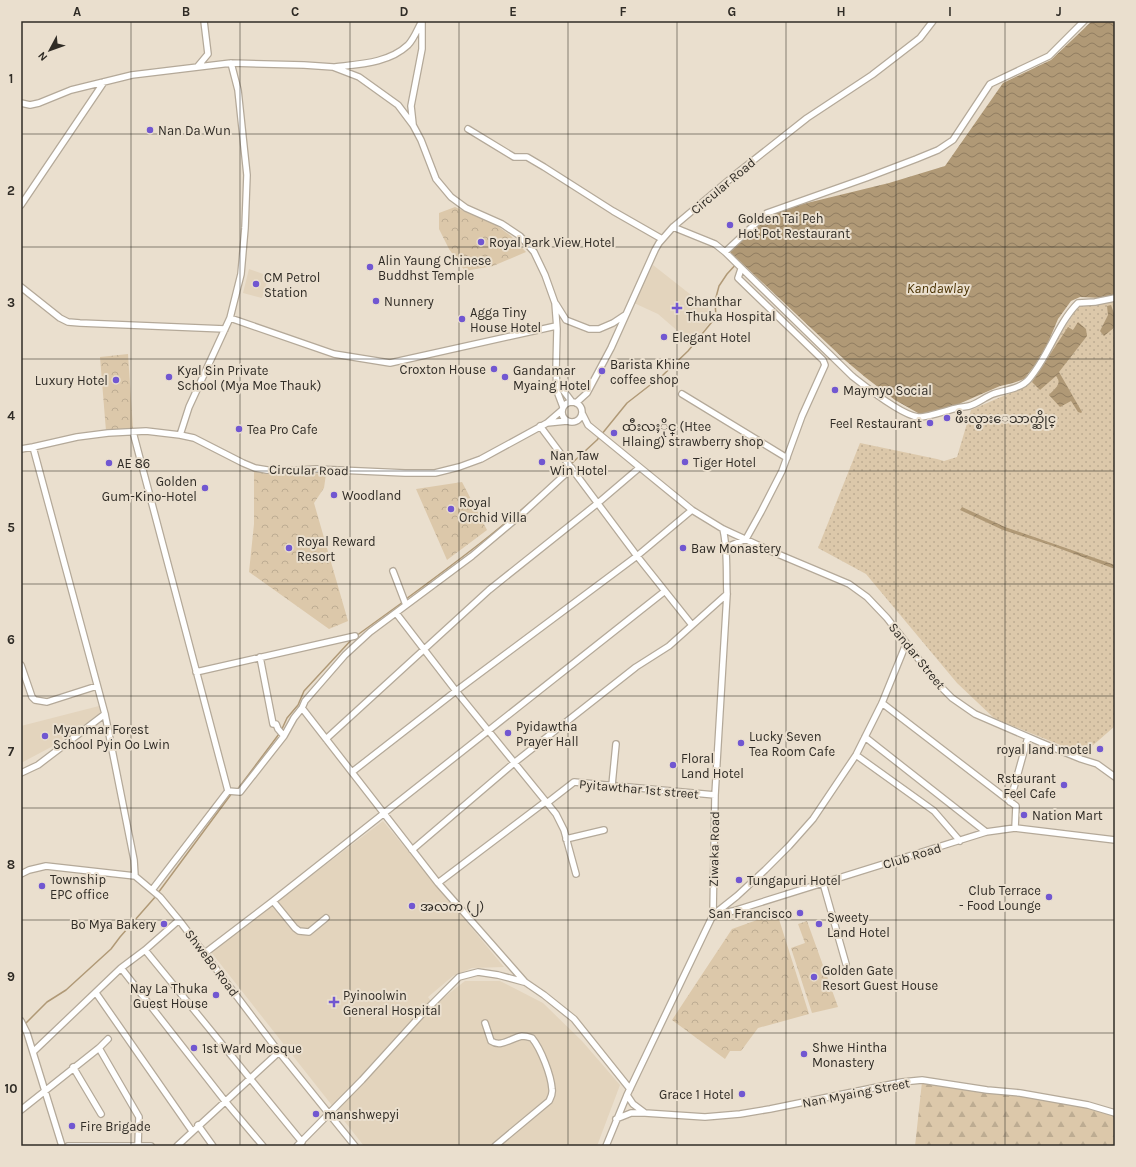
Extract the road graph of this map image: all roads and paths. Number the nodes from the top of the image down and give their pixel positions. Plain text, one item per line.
1 (204, 21) edge
2 (422, 21) edge
3 (933, 21) edge
4 (1084, 21) edge
5 (231, 63) junction
6 (198, 66) junction
7 (333, 67) junction
8 (104, 82) junction
9 (21, 102) edge
10 (413, 125) junction
11 (468, 129) dead end
12 (21, 205) edge
13 (673, 227) junction
14 (662, 239) junction
15 (725, 252) junction
16 (741, 269) junction
17 (21, 286) edge
18 (1115, 298) edge
19 (555, 303) junction
20 (625, 314) junction
21 (230, 318) junction
22 (556, 326) junction
23 (225, 329) junction
24 (557, 382) junction
25 (587, 393) junction
26 (682, 394) dead end
27 (574, 402) junction
28 (562, 408) junction
29 (582, 412) junction
30 (567, 421) junction
31 (575, 421) junction
32 (547, 423) junction
33 (588, 425) junction
34 (540, 426) junction
35 (133, 432) junction
36 (180, 435) junction
37 (33, 447) junction
38 (21, 449) edge
39 (787, 458) junction
40 (571, 468) junction
41 (639, 468) junction
42 (598, 503) junction
43 (692, 510) junction
44 (723, 529) junction
45 (746, 539) junction
46 (727, 547) junction
47 (637, 556) junction
48 (393, 571) dead end
49 (665, 591) junction
50 (727, 594) junction
51 (406, 605) junction
52 (396, 613) junction
53 (692, 625) junction
54 (355, 636) dead end
55 (906, 644) junction
56 (424, 650) junction
57 (260, 657) junction
58 (21, 665) edge
59 (196, 672) junction
60 (97, 686) junction
61 (456, 691) junction
62 (882, 703) junction
63 (302, 708) junction
64 (105, 714) junction
65 (488, 731) junction
66 (284, 735) junction
67 (865, 737) junction
68 (1028, 737) junction
69 (326, 740) junction
70 (616, 744) dead end
71 (856, 755) junction
72 (514, 764) junction
73 (352, 772) junction
74 (21, 773) edge
75 (1115, 777) edge
76 (612, 785) junction
77 (232, 791) junction
78 (715, 795) junction
79 (546, 802) junction
80 (1010, 802) junction
81 (383, 813) junction
82 (1015, 828) junction
83 (604, 830) dead end
84 (986, 832) junction
85 (566, 839) junction
86 (1115, 840) edge
87 (960, 841) junction
88 (412, 850) junction
89 (21, 874) edge
90 (576, 874) dead end
91 (135, 876) junction
92 (438, 883) junction
93 (823, 883) junction
94 (156, 893) junction
95 (273, 901) junction
96 (712, 915) junction
97 (326, 918) dead end
98 (179, 920) junction
99 (145, 950) junction
100 (205, 953) junction
101 (846, 964) dead end
102 (121, 968) junction
103 (524, 982) junction
104 (96, 993) junction
105 (21, 1022) edge
106 (485, 1023) dead end
107 (108, 1039) dead end
108 (99, 1048) junction
109 (33, 1052) junction
110 (279, 1052) junction
111 (73, 1067) junction
112 (249, 1078) junction
113 (630, 1089) junction
114 (45, 1091) junction
115 (627, 1095) junction
116 (225, 1101) junction
117 (21, 1110) edge
118 (645, 1112) junction
119 (101, 1114) dead end
120 (328, 1114) junction
121 (1115, 1114) edge
122 (616, 1119) junction
123 (198, 1125) junction
124 (192, 1131) junction
125 (300, 1144) edge
126 (138, 1145) edge
127 (62, 1146) edge
128 (68, 1146) edge
129 (151, 1146) edge
130 (177, 1146) edge
131 (214, 1146) edge
132 (263, 1146) edge
133 (355, 1146) edge
134 (495, 1146) edge
135 (606, 1146) edge

1 - 6 street
2 - 7 street
2 - 10 street
3 - 13 street, Circular Road
4 - 15 street
5 - 6 street
5 - 7 street
5 - 21 street
6 - 8 street
7 - 10 street
8 - 9 street
8 - 12 street
10 - 19 street
11 - 14 street
13 - 14 street, Circular Road
13 - 15 street
14 - 20 street, Circular Road
15 - 16 street
16 - 18 street
16 - 39 street
17 - 23 street
19 - 20 street
19 - 22 street
20 - 25 street, Circular Road
21 - 22 street
21 - 23 street
22 - 24 street
23 - 36 street
24 - 27 street
24 - 28 street
25 - 27 street, Circular Road
25 - 29 street
26 - 39 street
27 - 28 street
27 - 29 street
28 - 30 street
28 - 32 street
29 - 31 street
29 - 33 street
30 - 31 street
30 - 32 street
31 - 33 street
32 - 34 street, Circular Road
33 - 41 street, Sandar Street
34 - 36 street, Circular Road
34 - 40 street
35 - 36 street, Circular Road
35 - 37 street, Circular Road
35 - 59 street
37 - 38 street, Circular Road
37 - 60 street
39 - 45 street
40 - 42 street
40 - 51 street
41 - 42 street
41 - 43 street, Sandar Street
42 - 47 street
42 - 56 street
43 - 44 street, Sandar Street
43 - 47 street
44 - 45 street, Sandar Street
44 - 46 street, Ziwaka Road
45 - 46 street
45 - 55 street, Sandar Street
46 - 50 street, Ziwaka Road
47 - 49 street
47 - 61 street
48 - 51 street
49 - 53 street
49 - 65 street
50 - 53 street
50 - 78 street, Ziwaka Road
51 - 52 street
52 - 56 street
52 - 63 street
53 - 72 street
54 - 57 street
55 - 62 street
55 - 68 street, Sandar Street
56 - 61 street
56 - 69 street
57 - 59 street
57 - 66 street
58 - 60 street
59 - 77 street
60 - 64 street
61 - 65 street
61 - 73 street
62 - 67 street
62 - 80 street
63 - 66 street
63 - 69 street
64 - 74 street
64 - 91 street
65 - 72 street
65 - 81 street
66 - 77 street
67 - 71 street
67 - 84 street
68 - 75 street, Sandar Street
68 - 80 street
69 - 73 street
70 - 76 street
71 - 87 street
71 - 96 street
72 - 79 street
72 - 88 street
73 - 81 street
76 - 78 street, Pyitawthar 1st street
76 - 79 street, Pyitawthar 1st street
77 - 94 street
78 - 96 street, Ziwaka Road
79 - 85 street
79 - 92 street, Pyitawthar 1st street
80 - 82 street
81 - 88 street
81 - 95 street
82 - 84 street, Club Road
82 - 86 street, Club Road
83 - 85 street
84 - 87 street, Club Road
85 - 90 street
87 - 93 street, Club Road
88 - 92 street
89 - 91 street
91 - 94 street, ShweBo Road
92 - 103 street
93 - 96 street, Club Road
93 - 101 street
94 - 98 street, ShweBo Road
95 - 97 street
95 - 100 street
96 - 113 street, Ziwaka Road
98 - 99 street
98 - 100 street, ShweBo Road
99 - 102 street
99 - 112 street
100 - 110 street, ShweBo Road
102 - 104 street
102 - 116 street
103 - 113 street
103 - 120 street
104 - 109 street
104 - 124 street
105 - 109 street
106 - 134 street
107 - 108 street
108 - 111 street
108 - 126 street
109 - 114 street
110 - 112 street
110 - 120 street, ShweBo Road
111 - 114 street
111 - 119 street
112 - 116 street
112 - 125 street
113 - 115 street, Ziwaka Road
114 - 117 street
114 - 127 street
115 - 118 street
115 - 122 street, Ziwaka Road
116 - 123 street
116 - 132 street
118 - 121 street, Nan Myaing Street
118 - 122 street, Nan Myaing Street
120 - 125 street
120 - 133 street, ShweBo Road
122 - 135 street, Ziwaka Road
123 - 124 street
123 - 131 street
124 - 130 street
126 - 128 street
126 - 129 street

